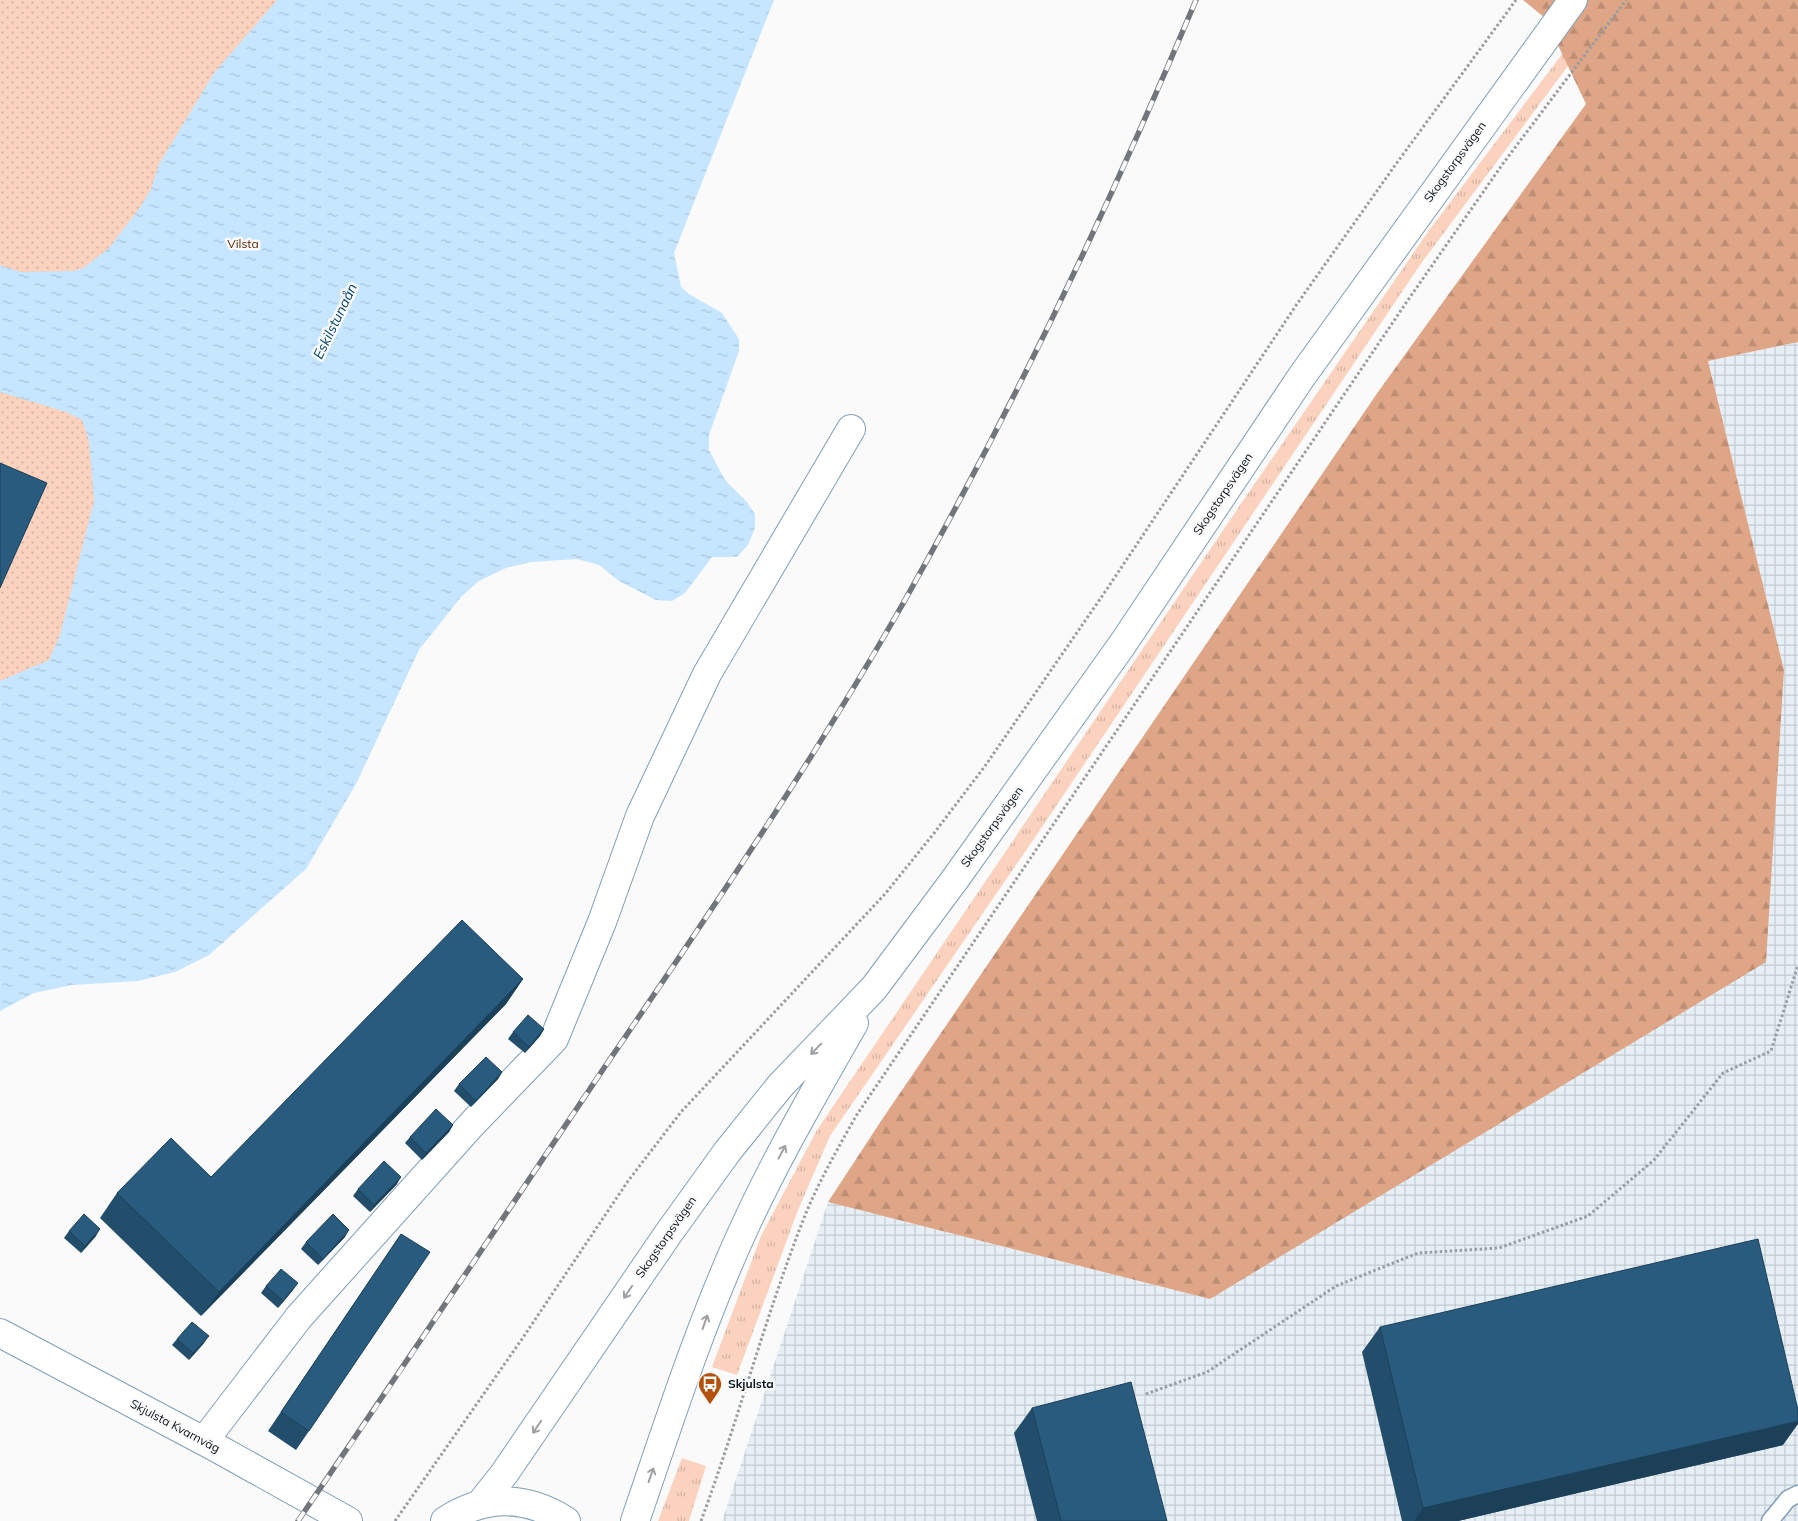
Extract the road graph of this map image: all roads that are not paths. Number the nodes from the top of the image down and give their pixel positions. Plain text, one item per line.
1 (1572, 0) edge
2 (850, 429) dead end
3 (874, 988) junction
4 (0, 1333) edge
5 (204, 1441) junction
6 (1798, 1494) edge
7 (481, 1503) junction
8 (348, 1521) edge
9 (445, 1521) edge
10 (566, 1521) edge
11 (635, 1521) edge
12 (1770, 1521) edge

1 - 3 main road, Skogstorpsvägen
2 - 5 main road
3 -> 7 main road, Skogstorpsvägen
11 -> 3 main road, Skogstorpsvägen
4 - 5 main road, Skjulsta Kvarnväg
5 - 8 main road, Skjulsta Kvarnväg
6 - 12 lane
7 - 9 main road
7 - 10 main road

